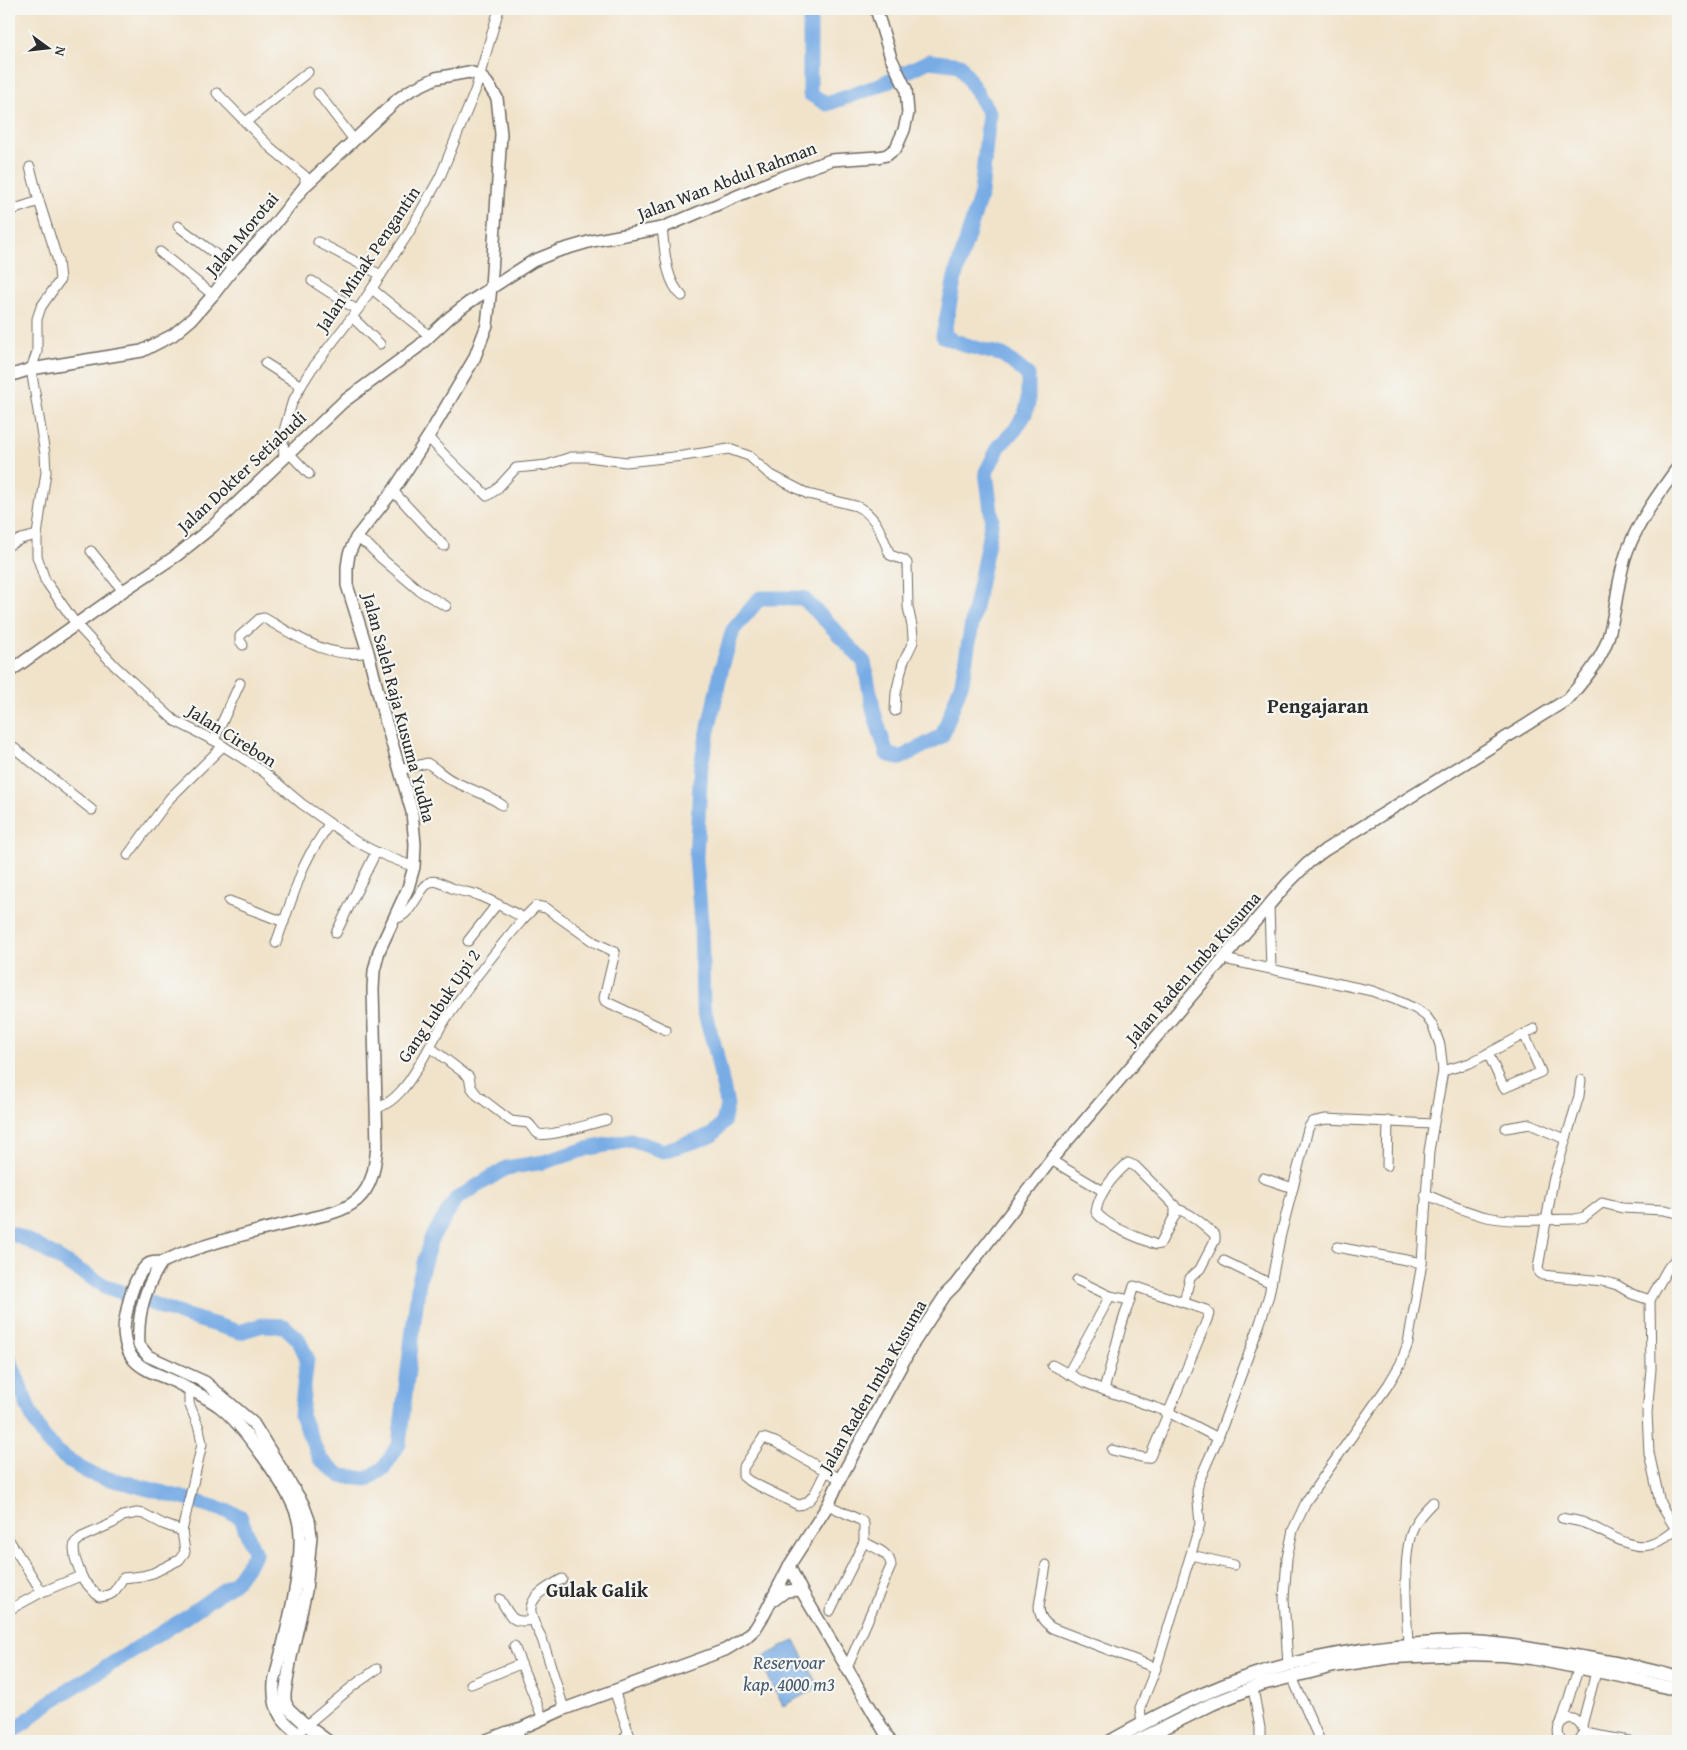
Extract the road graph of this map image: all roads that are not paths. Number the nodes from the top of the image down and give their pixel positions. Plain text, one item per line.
1 (499, 9) edge
2 (876, 9) edge
3 (308, 72) dead end
4 (479, 75) junction
5 (217, 93) dead end
6 (318, 93) dead end
7 (246, 122) junction
8 (354, 140) junction
9 (30, 167) dead end
10 (305, 186) junction
11 (39, 201) junction
12 (9, 212) edge
13 (178, 226) dead end
14 (662, 228) junction
15 (318, 242) dead end
16 (160, 252) dead end
17 (234, 268) junction
18 (381, 274) junction
19 (312, 281) dead end
20 (492, 287) junction
21 (372, 288) junction
22 (214, 295) junction
23 (682, 296) dead end
24 (355, 313) junction
25 (425, 332) dead end
26 (380, 344) dead end
27 (265, 363) dead end
28 (31, 369) junction
29 (9, 376) edge
30 (301, 386) junction
31 (428, 438) junction
32 (286, 455) junction
33 (1678, 467) edge
34 (309, 474) dead end
35 (393, 491) junction
36 (37, 535) junction
37 (356, 538) junction
38 (9, 545) edge
39 (444, 546) dead end
40 (91, 551) dead end
41 (123, 591) junction
42 (446, 606) dead end
43 (76, 624) junction
44 (243, 645) dead end
45 (368, 652) junction
46 (9, 672) edge
47 (240, 683) dead end
48 (895, 711) dead end
49 (214, 740) junction
50 (9, 744) edge
51 (223, 746) junction
52 (400, 770) junction
53 (502, 805) dead end
54 (92, 810) dead end
55 (329, 824) junction
56 (376, 852) junction
57 (128, 855) dead end
58 (414, 867) junction
59 (229, 901) dead end
60 (497, 904) junction
61 (1269, 906) junction
62 (524, 918) junction
63 (392, 920) junction
64 (284, 922) junction
65 (336, 933) dead end
66 (468, 941) dead end
67 (276, 943) dead end
68 (1224, 960) junction
69 (1271, 969) junction
70 (1534, 1029) dead end
71 (666, 1030) dead end
72 (1524, 1034) junction
73 (430, 1047) junction
74 (1488, 1053) junction
75 (1443, 1071) junction
76 (1582, 1080) dead end
77 (377, 1108) junction
78 (606, 1120) dead end
79 (1388, 1121) junction
80 (1433, 1124) junction
81 (1506, 1128) dead end
82 (1565, 1139) junction
83 (1051, 1160) junction
84 (1387, 1166) dead end
85 (1262, 1178) dead end
86 (1293, 1188) junction
87 (1103, 1191) junction
88 (1425, 1194) junction
89 (1176, 1209) junction
90 (1678, 1213) edge
91 (1546, 1220) junction
92 (1337, 1247) dead end
93 (1678, 1256) edge
94 (1224, 1261) dead end
95 (162, 1262) junction
96 (1422, 1263) junction
97 (1077, 1280) dead end
98 (1271, 1284) junction
99 (1110, 1296) junction
100 (1130, 1300) junction
101 (1650, 1300) junction
102 (1184, 1302) junction
103 (1052, 1365) dead end
104 (1068, 1374) junction
105 (189, 1389) junction
106 (1104, 1390) junction
107 (1168, 1412) junction
108 (1218, 1438) junction
109 (1112, 1450) dead end
110 (826, 1471) junction
111 (840, 1479) junction
112 (1432, 1502) dead end
113 (828, 1505) junction
114 (1562, 1518) dead end
115 (182, 1530) junction
116 (1677, 1531) edge
117 (9, 1540) edge
118 (864, 1542) junction
119 (1191, 1555) junction
120 (1046, 1565) dead end
121 (1234, 1565) dead end
122 (789, 1566) junction
123 (80, 1572) junction
124 (562, 1579) dead end
125 (801, 1590) junction
126 (42, 1592) junction
127 (500, 1599) dead end
128 (772, 1601) junction
129 (9, 1610) edge
130 (830, 1611) dead end
131 (533, 1620) junction
132 (1408, 1645) junction
133 (514, 1646) dead end
134 (1466, 1648) junction
135 (1362, 1656) junction
136 (1581, 1663) junction
137 (520, 1664) junction
138 (847, 1668) junction
139 (1156, 1668) junction
140 (377, 1669) dead end
141 (1290, 1671) junction
142 (1596, 1672) junction
143 (1258, 1682) junction
144 (1676, 1683) edge
145 (471, 1684) dead end
146 (614, 1690) junction
147 (564, 1709) junction
148 (543, 1719) junction
149 (1165, 1720) junction
150 (1562, 1721) junction
151 (306, 1724) junction
152 (1142, 1724) junction
153 (1583, 1729) junction
154 (302, 1738) edge
155 (510, 1738) edge
156 (627, 1738) edge
157 (328, 1741) edge
158 (484, 1741) edge
159 (890, 1741) edge
160 (1111, 1741) edge
161 (1137, 1741) edge
162 (1260, 1741) edge
163 (1320, 1741) edge
164 (1561, 1741) edge
165 (1579, 1741) edge
166 (1629, 1741) edge

1 - 4 street, Jalan Minak Pengantin
2 - 14 street, Jalan Wan Abdul Rahman
3 - 7 street
4 - 8 street, Jalan Morotai
4 - 18 street, Jalan Minak Pengantin
4 - 20 street, Jalan Saleh Raja Kusuma Yudha
5 - 7 street
6 - 8 street
7 - 10 street
8 - 10 street, Jalan Morotai
9 - 11 street
10 - 17 street, Jalan Morotai
11 - 12 street
11 - 28 street
13 - 17 street
14 - 20 street, Jalan Wan Abdul Rahman
14 - 23 street
15 - 18 street
16 - 22 street
17 - 22 street, Jalan Morotai
18 - 21 street, Jalan Minak Pengantin
19 - 24 street
20 - 31 street, Jalan Saleh Raja Kusuma Yudha
20 - 32 street, Jalan Dokter Setiabudi
21 - 24 street, Jalan Minak Pengantin
21 - 25 street
22 - 28 street, Jalan Morotai
24 - 26 street
24 - 30 street, Jalan Minak Pengantin
27 - 30 street
28 - 29 street, Jalan Morotai
28 - 36 street, Jalan Cirebon
30 - 32 street, Jalan Minak Pengantin
31 - 35 street, Jalan Saleh Raja Kusuma Yudha
31 - 48 street
32 - 34 street
32 - 41 street, Jalan Dokter Setiabudi
33 - 61 street, Jalan Raden Imba Kusuma
35 - 37 street, Jalan Saleh Raja Kusuma Yudha
35 - 39 street
36 - 38 street
36 - 43 street, Jalan Cirebon
37 - 42 street
37 - 45 street, Jalan Saleh Raja Kusuma Yudha
40 - 41 street
41 - 43 street, Jalan Dokter Setiabudi
43 - 46 street, Jalan Dokter Setiabudi
43 - 49 street, Jalan Cirebon
44 - 45 street
45 - 52 street, Jalan Saleh Raja Kusuma Yudha
47 - 49 street
49 - 51 street, Jalan Cirebon
50 - 54 street
51 - 55 street, Jalan Cirebon
51 - 57 street
52 - 53 street
52 - 58 street, Jalan Saleh Raja Kusuma Yudha
55 - 56 street, Jalan Cirebon
55 - 64 street
56 - 58 street, Jalan Cirebon
56 - 65 street
58 - 63 street, Jalan Saleh Raja Kusuma Yudha
59 - 64 street
60 - 62 street
60 - 63 street
60 - 66 street
61 - 68 street, Jalan Raden Imba Kusuma
61 - 69 street
62 - 71 street
62 - 73 street, Gang Lubuk Upi 2
63 - 77 street, Jalan Saleh Raja Kusuma Yudha
64 - 67 street
68 - 69 street
68 - 83 street, Jalan Raden Imba Kusuma
69 - 75 street
70 - 72 street
72 - 74 street
72 - 74 street
73 - 77 street, Gang Lubuk Upi 2
73 - 78 street
74 - 75 street
75 - 80 street
76 - 82 street
77 - 95 street, Jalan Saleh Raja Kusuma Yudha
79 - 80 street
79 - 84 street
79 - 86 street
80 - 88 street
81 - 82 street
82 - 91 street
83 - 87 street
83 - 111 street, Jalan Raden Imba Kusuma
85 - 86 street
86 - 98 street
87 - 89 street
87 - 89 street
88 - 91 street
88 - 96 street
89 - 102 street
90 - 91 street
91 - 101 street
92 - 96 street
93 - 101 street
94 - 98 street
95 - 105 street, Jalan Saleh Raja Kusuma Yudha
95 - 151 street
96 - 141 street
97 - 99 street
98 - 108 street
99 - 100 street
99 - 104 street
100 - 102 street
100 - 106 street
101 - 116 street
102 - 107 street
103 - 104 street
104 - 106 street
105 - 115 street
105 - 154 street, Jalan Saleh Raja Kusuma Yudha
106 - 107 street
107 - 108 street
107 - 109 street
108 - 119 street
110 - 110 street
110 - 111 street
111 - 113 street, Jalan Raden Imba Kusuma
112 - 132 street
113 - 118 street
113 - 122 street, Jalan Raden Imba Kusuma
114 - 116 street
115 - 123 street
115 - 123 street
117 - 126 street
118 - 130 street
118 - 138 street
119 - 121 street
119 - 139 street
120 - 139 street
122 - 125 street
122 - 128 street
123 - 126 street
124 - 131 street
125 - 128 street
125 - 138 street
126 - 129 street
127 - 131 street
128 - 146 street
131 - 147 street
132 - 134 main road
132 - 135 main road
133 - 137 street
134 - 135 main road
134 - 136 main road
135 - 141 main road
136 - 142 main road
136 - 144 main road
136 - 150 street
137 - 145 street
137 - 148 street
138 - 159 street
139 - 152 street
140 - 151 street
141 - 143 main road
141 - 163 street
142 - 144 main road
142 - 153 street
143 - 149 main road
143 - 162 street
146 - 147 street
146 - 156 street
147 - 148 street
148 - 155 street
149 - 152 main road
149 - 161 main road
150 - 153 street
150 - 164 street
151 - 154 street
151 - 157 street
152 - 160 main road
153 - 165 street
153 - 166 street
155 - 158 street

